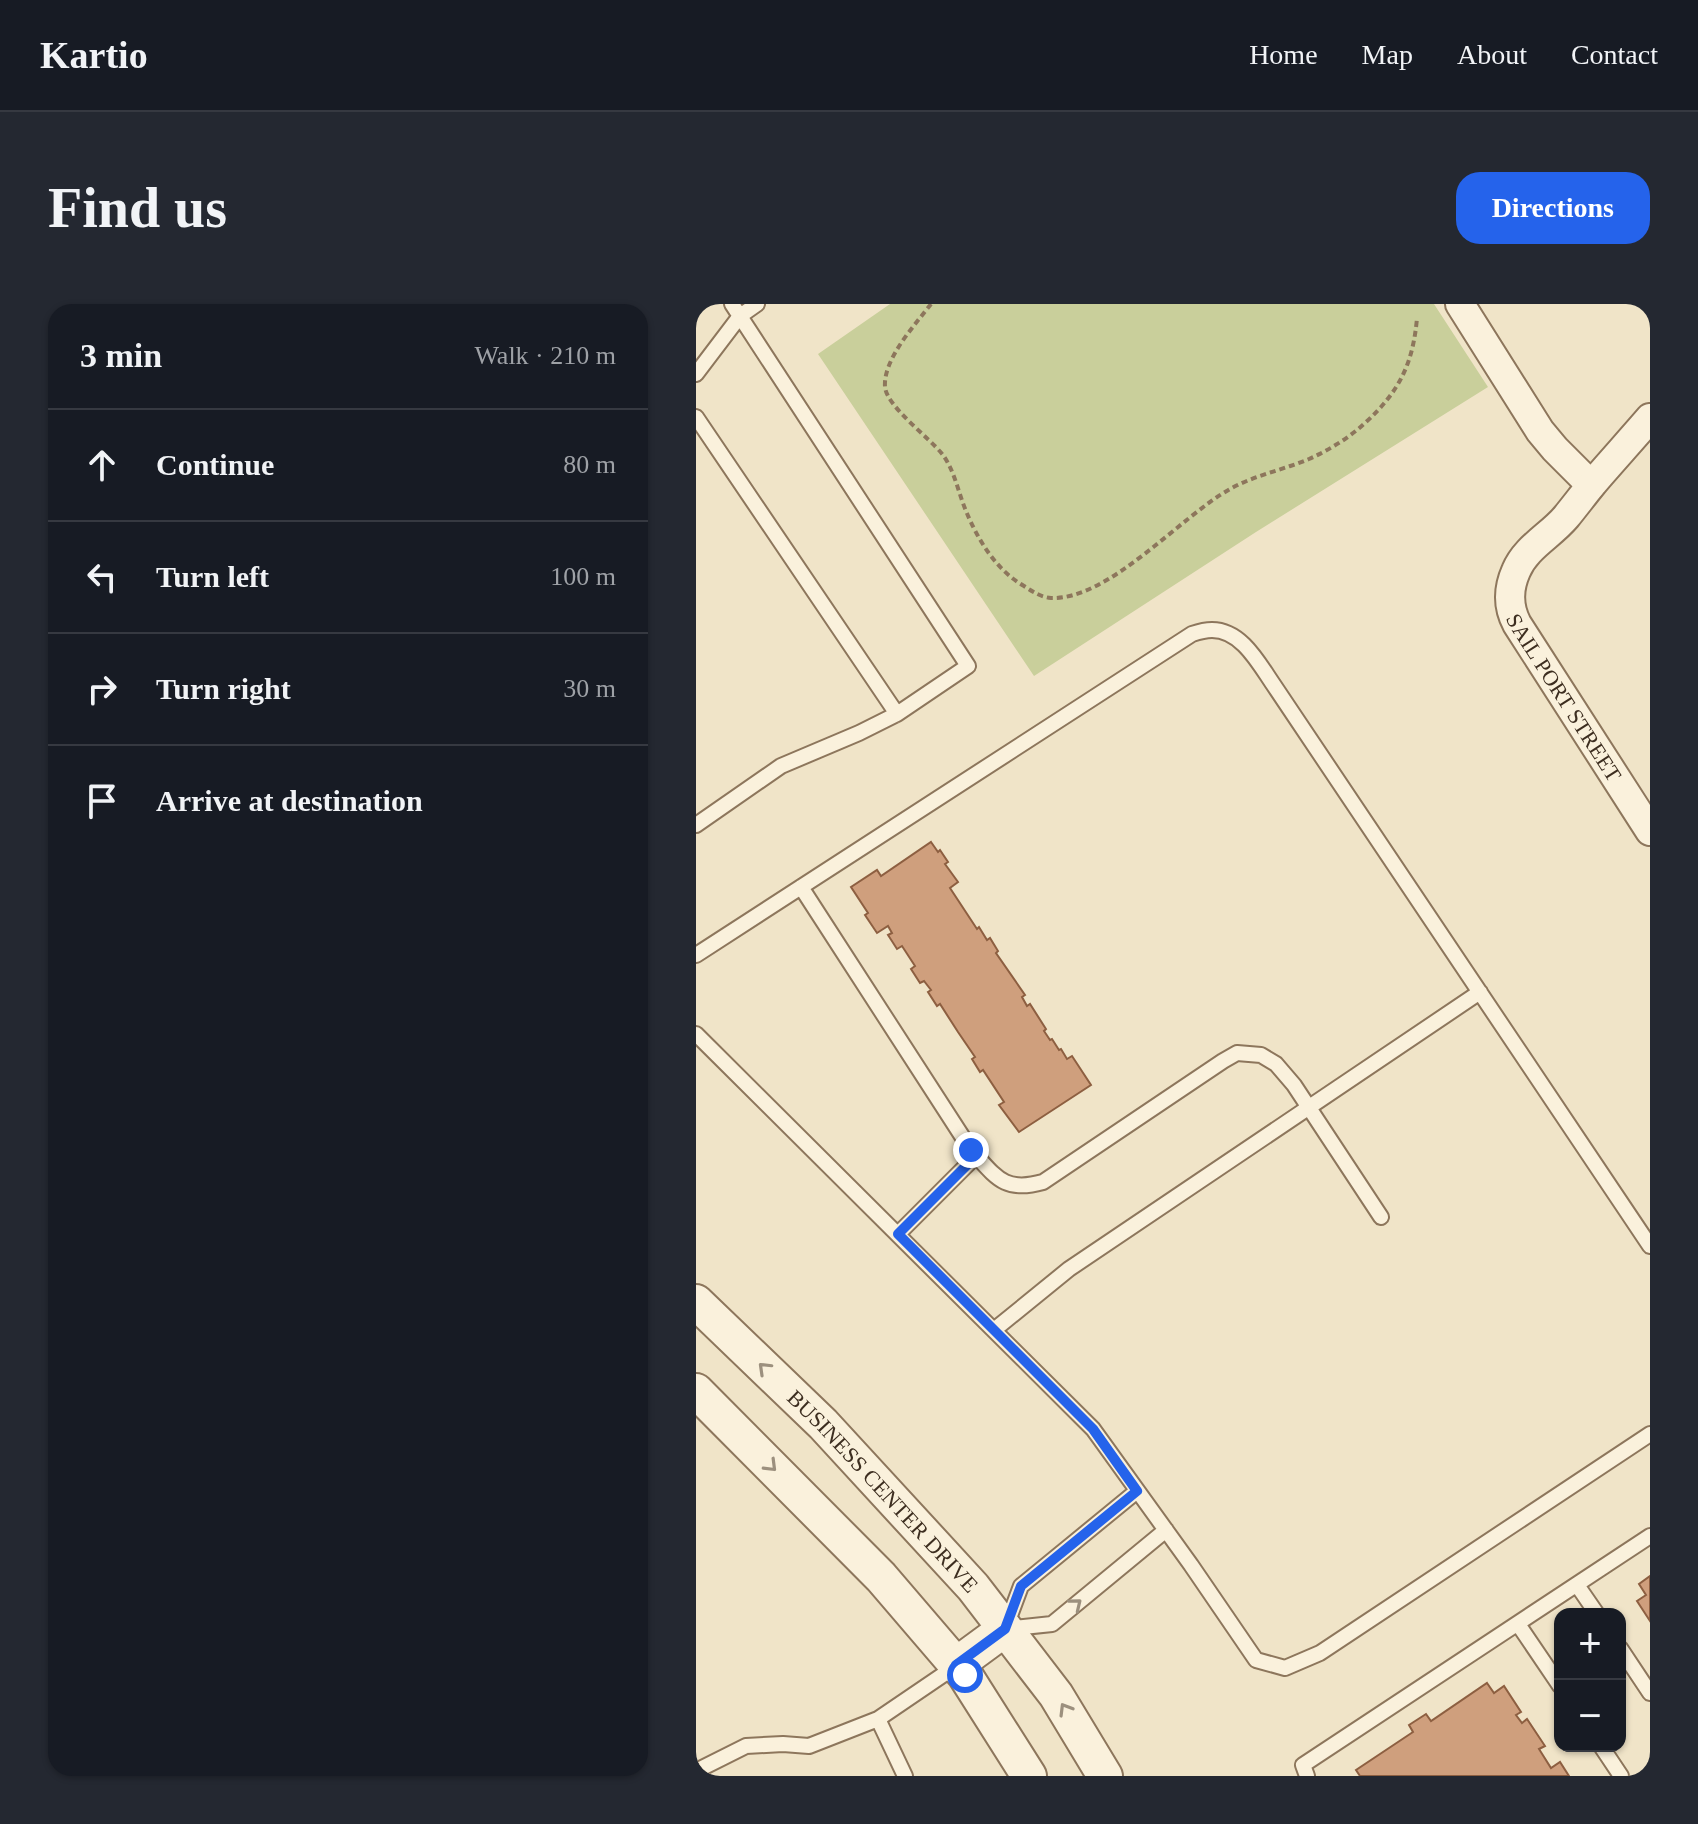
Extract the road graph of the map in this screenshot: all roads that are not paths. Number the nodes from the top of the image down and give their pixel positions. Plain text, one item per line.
1 (757, 304) edge
2 (1460, 304) edge
3 (736, 310) edge
4 (696, 374) edge
5 (696, 417) edge
6 (1650, 418) edge
7 (1591, 485) junction
8 (897, 714) junction
9 (696, 825) edge
10 (1650, 831) edge
11 (801, 887) junction
12 (696, 955) edge
13 (1480, 992) junction
14 (696, 1034) edge
15 (1309, 1107) junction
16 (976, 1156) junction
17 (1381, 1217) dead end
18 (898, 1234) junction
19 (1650, 1246) edge
20 (696, 1302) edge
21 (994, 1330) junction
22 (696, 1391) edge
23 (1650, 1434) edge
24 (1137, 1491) junction
25 (1166, 1530) junction
26 (1650, 1536) edge
27 (1577, 1585) junction
28 (1593, 1608) edge
29 (1518, 1624) junction
30 (1005, 1629) junction
31 (1626, 1657) edge
32 (956, 1665) junction
33 (1556, 1680) edge
34 (1650, 1693) edge
35 (878, 1719) junction
36 (1605, 1752) edge
37 (696, 1771) edge
38 (905, 1776) edge
39 (1029, 1776) edge
40 (1105, 1776) edge
41 (1307, 1776) edge
42 (1621, 1776) edge

1 - 3 lane
2 - 7 street
3 - 4 lane
3 - 8 lane
5 - 8 lane
6 - 7 street
7 - 10 street, SAIL PORT STREET
8 - 9 lane
11 - 12 lane
11 - 13 lane
11 - 16 lane
13 - 15 lane
13 - 19 lane
14 - 18 lane
15 - 16 lane
15 - 17 lane
15 - 21 lane
16 - 18 lane
18 - 21 lane
30 -> 20 street, BUSINESS CENTER DRIVE
21 - 24 lane
22 -> 32 street
23 - 25 lane
24 - 25 lane
24 - 30 lane
30 -> 25 lane
26 - 27 lane
27 - 28 lane
27 - 29 lane
29 - 33 lane
29 - 41 lane
30 - 32 street
40 -> 30 street, BUSINESS CENTER DRIVE
31 - 34 lane
32 - 35 lane
32 - 39 street
35 - 37 lane
35 - 38 lane
36 - 42 lane

